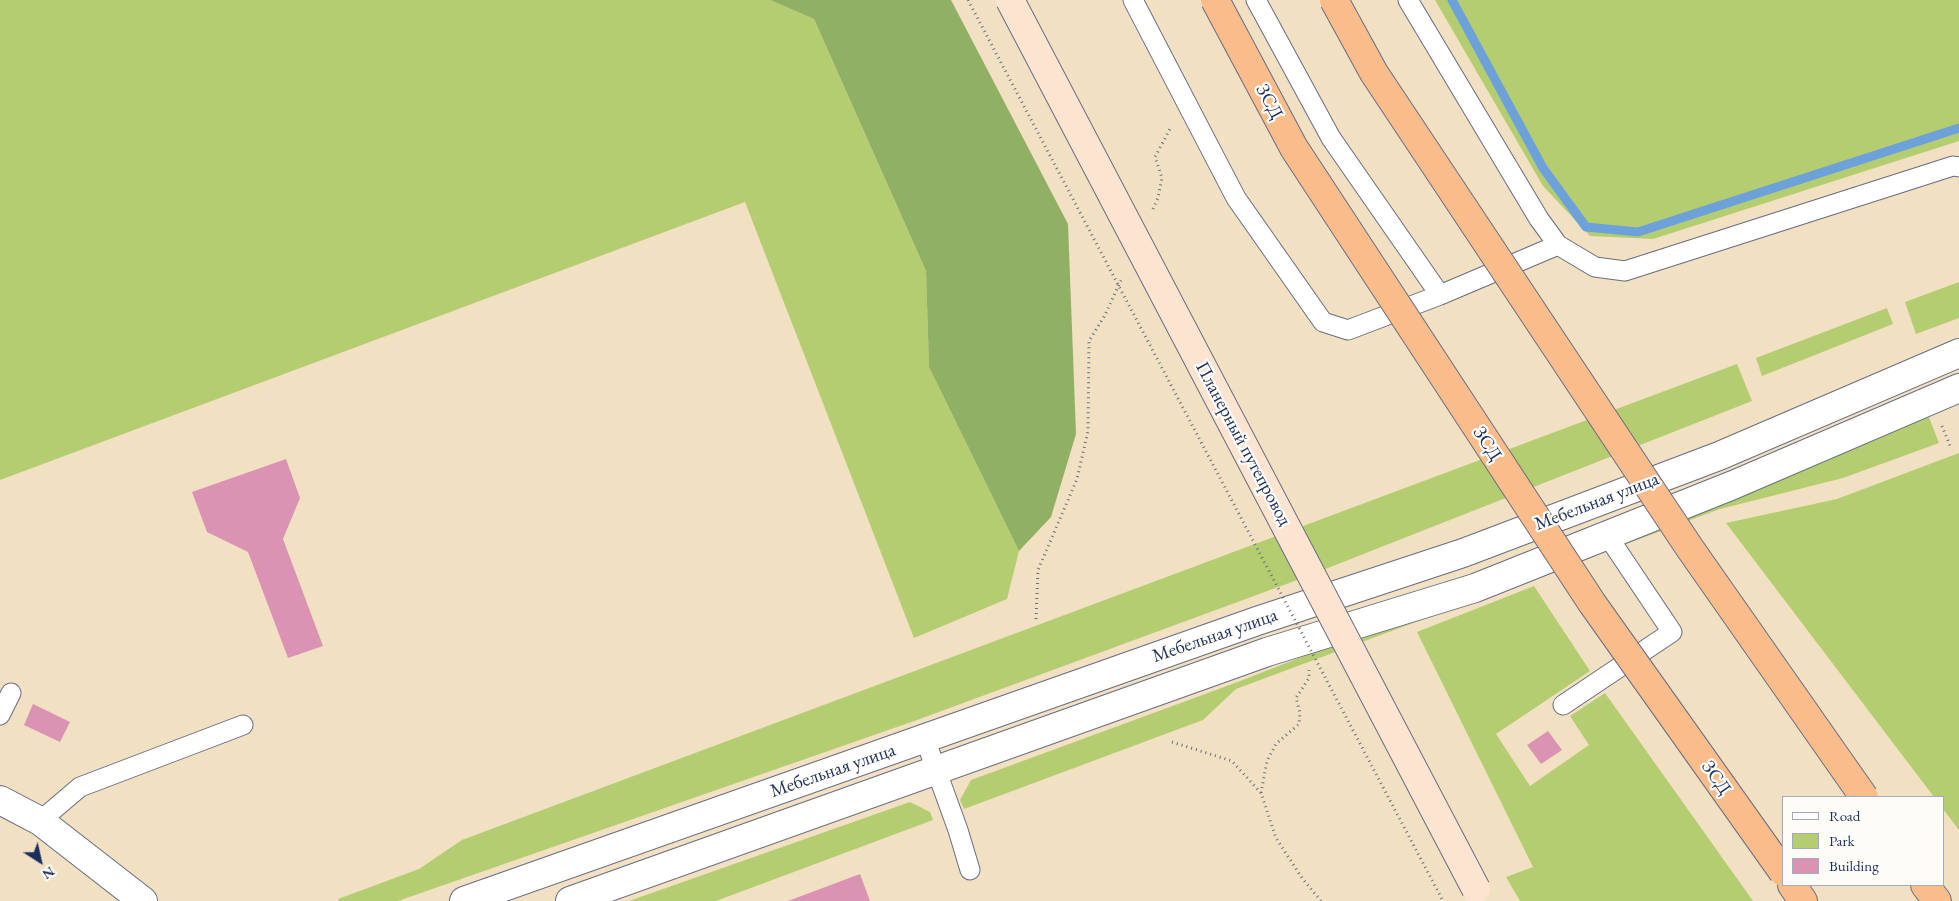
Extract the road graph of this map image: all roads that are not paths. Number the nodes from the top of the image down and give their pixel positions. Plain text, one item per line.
1 (1010, 0) edge
2 (1133, 0) edge
3 (1216, 0) edge
4 (1256, 0) edge
5 (1334, 0) edge
6 (1408, 0) edge
7 (1959, 167) edge
8 (1558, 245) junction
9 (1440, 296) junction
10 (1959, 353) edge
11 (1959, 388) edge
12 (1607, 535) junction
13 (11, 693) dead end
14 (1563, 705) dead end
15 (0, 715) edge
16 (243, 725) dead end
17 (925, 739) junction
18 (936, 770) junction
19 (1863, 796) edge
20 (0, 800) edge
21 (40, 821) junction
22 (970, 870) dead end
23 (1782, 871) edge
24 (1793, 886) edge
25 (1926, 886) edge
26 (1476, 889) dead end
27 (143, 901) edge
28 (464, 901) edge
29 (570, 901) edge
30 (1803, 901) edge
31 (1936, 901) edge

1 - 26 main road, Планерный путепровод, bridge
2 - 9 lane
3 - 23 highway, ЗСД, bridge
4 - 9 lane
5 - 19 highway, bridge
6 - 8 lane
7 - 8 lane
8 - 9 lane
10 - 17 street, Мебельная улица
11 - 12 street, Мебельная улица
12 - 14 lane
12 - 18 street, Мебельная улица
13 - 15 lane
16 - 21 lane
17 - 18 lane
17 - 28 street, Мебельная улица
18 - 22 lane
18 - 29 street, Мебельная улица
20 - 21 street
21 - 27 street
24 - 30 highway
25 - 31 highway

